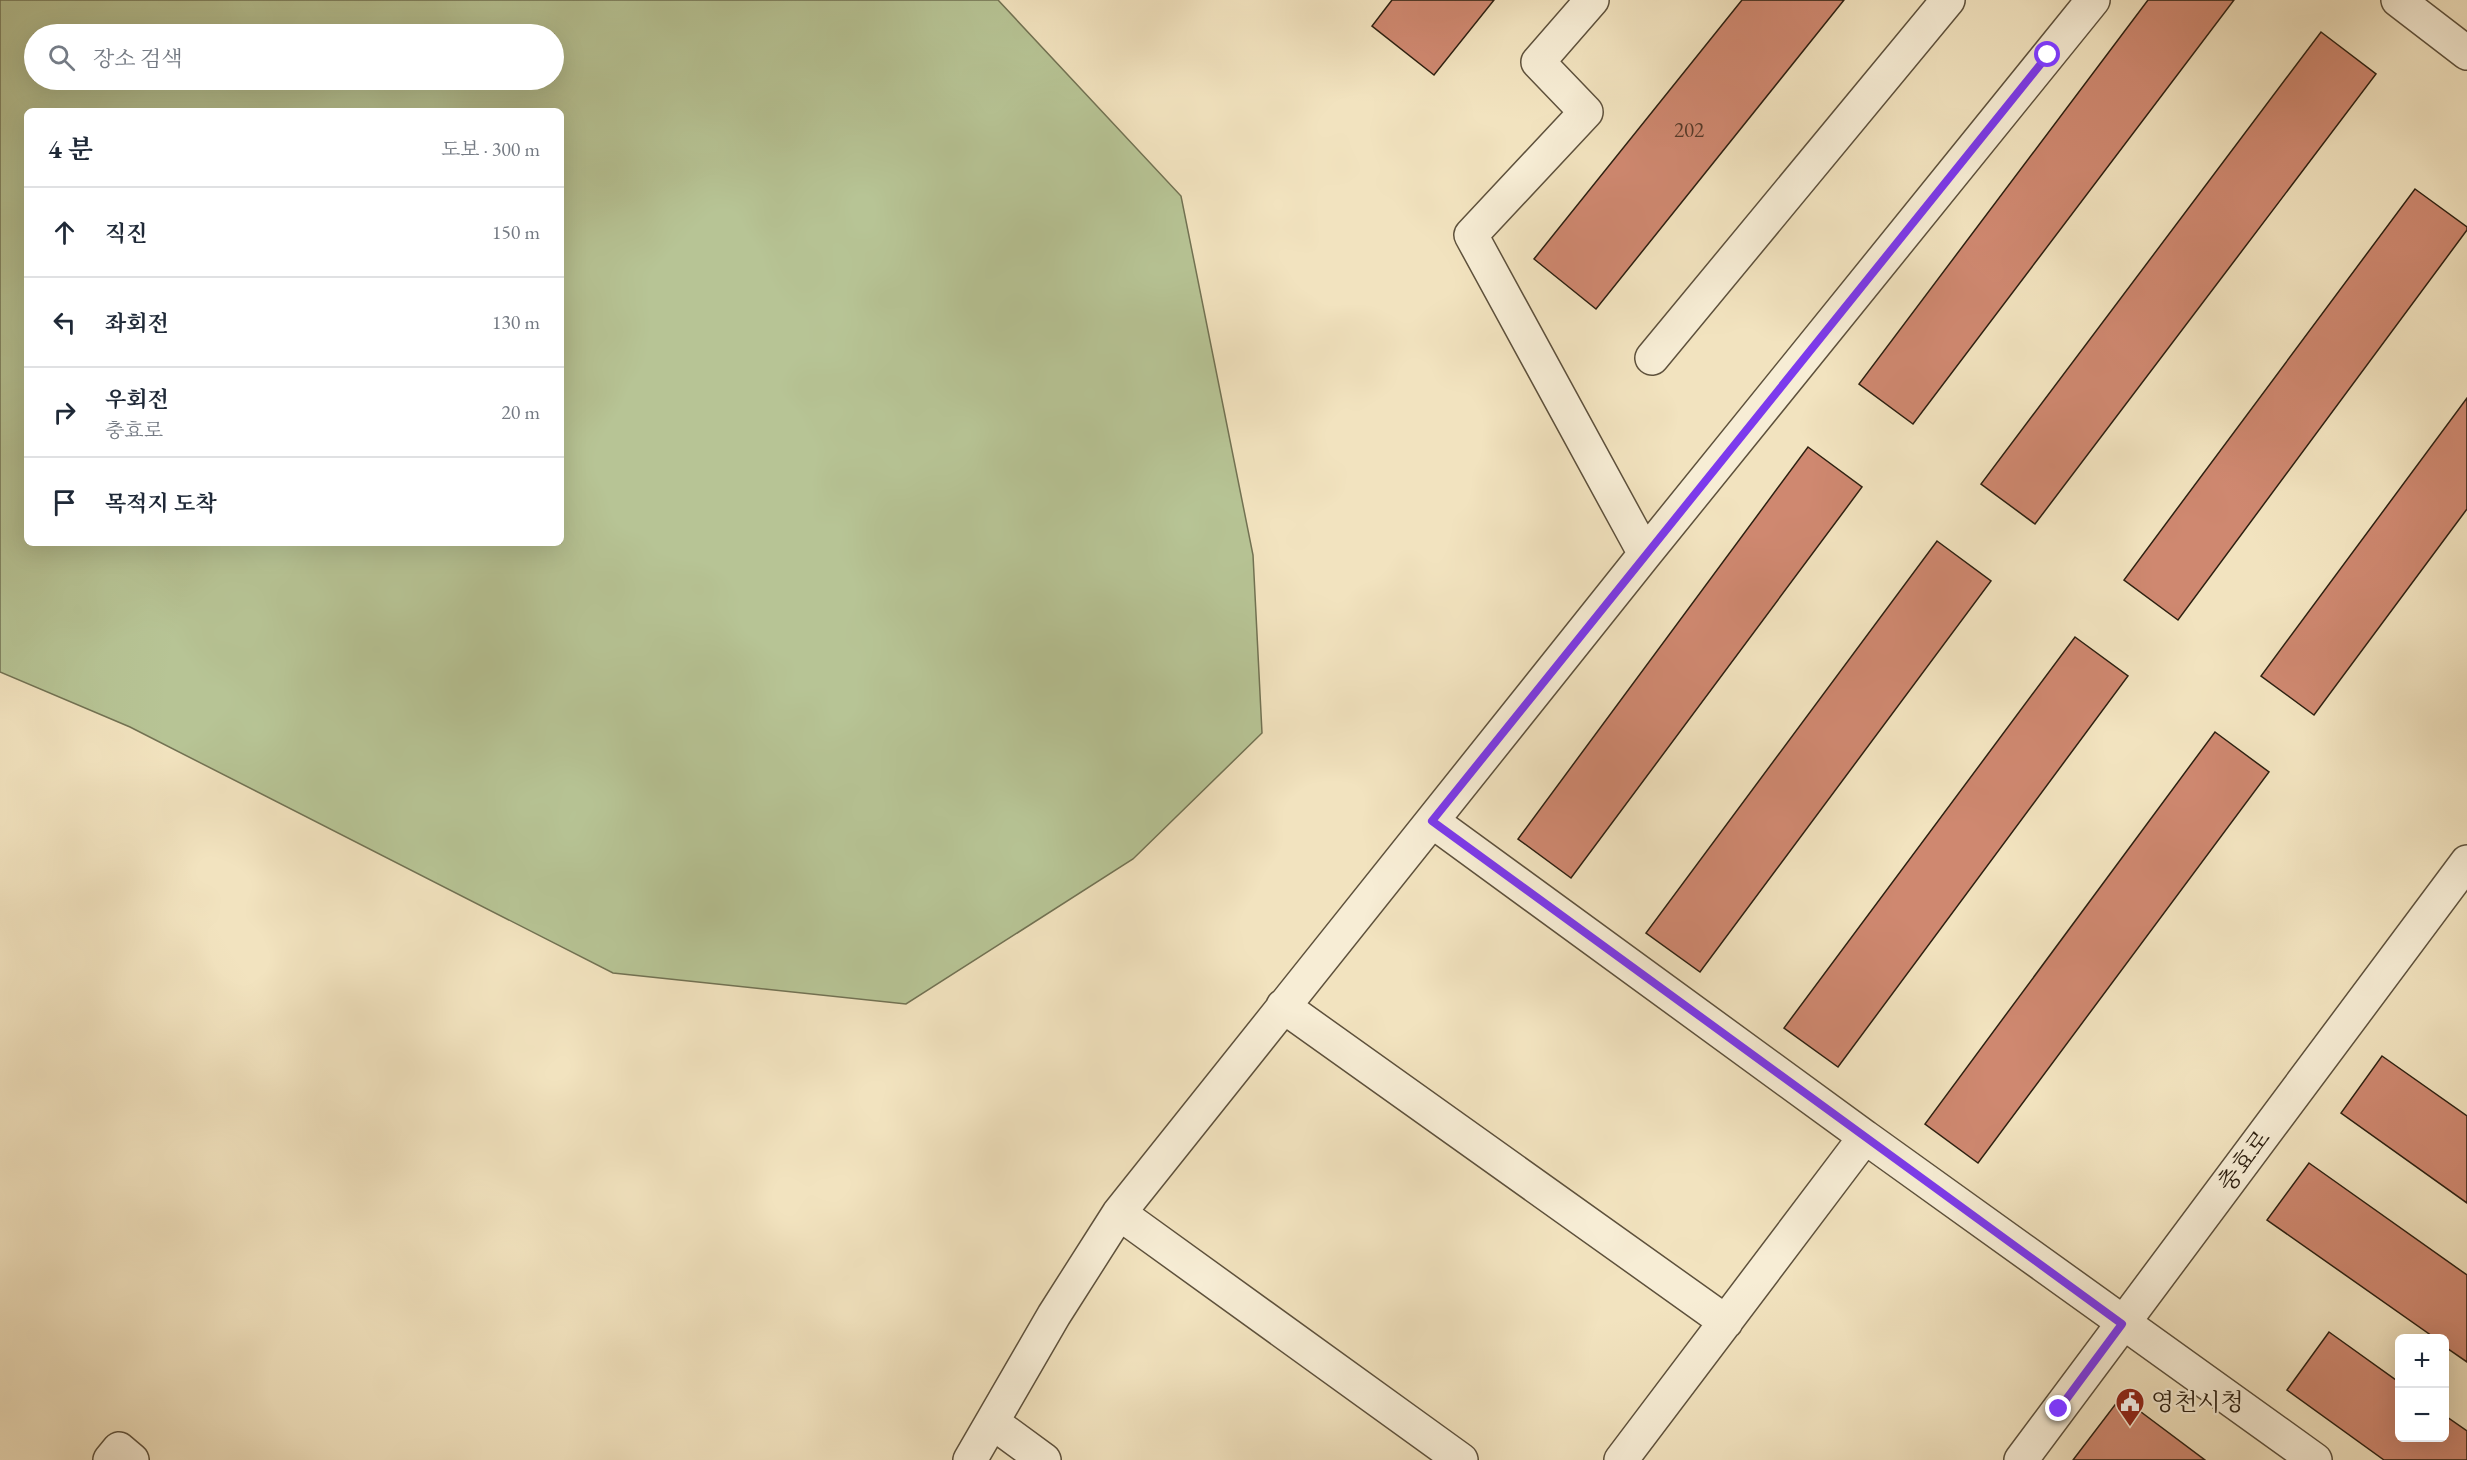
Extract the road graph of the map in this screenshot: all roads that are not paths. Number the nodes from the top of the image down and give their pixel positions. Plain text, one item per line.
1 (1592, 0) edge
2 (1948, 0) edge
3 (2093, 0) edge
4 (2410, 4) edge
5 (2467, 53) edge
6 (1652, 358) dead end
7 (1645, 554) junction
8 (1432, 821) junction
9 (2467, 862) edge
10 (1283, 1006) junction
11 (1865, 1137) junction
12 (1119, 1213) junction
13 (1726, 1322) junction
14 (2122, 1324) junction
15 (992, 1422) junction
16 (110, 1460) edge
17 (132, 1460) edge
18 (970, 1460) edge
19 (1044, 1460) edge
20 (1461, 1460) edge
21 (1621, 1460) edge
22 (2021, 1460) edge
23 (2315, 1460) edge

1 - 7 street
2 - 6 street
3 - 7 street
4 - 5 street
7 - 8 street
8 - 10 street
8 - 11 street
9 - 14 street, 충효로
10 - 12 street
10 - 13 street
11 - 13 street
11 - 14 street
12 - 15 street
12 - 20 street
13 - 21 street
14 - 22 street, 충효로
14 - 23 street
15 - 18 street
15 - 19 street
16 - 17 street

